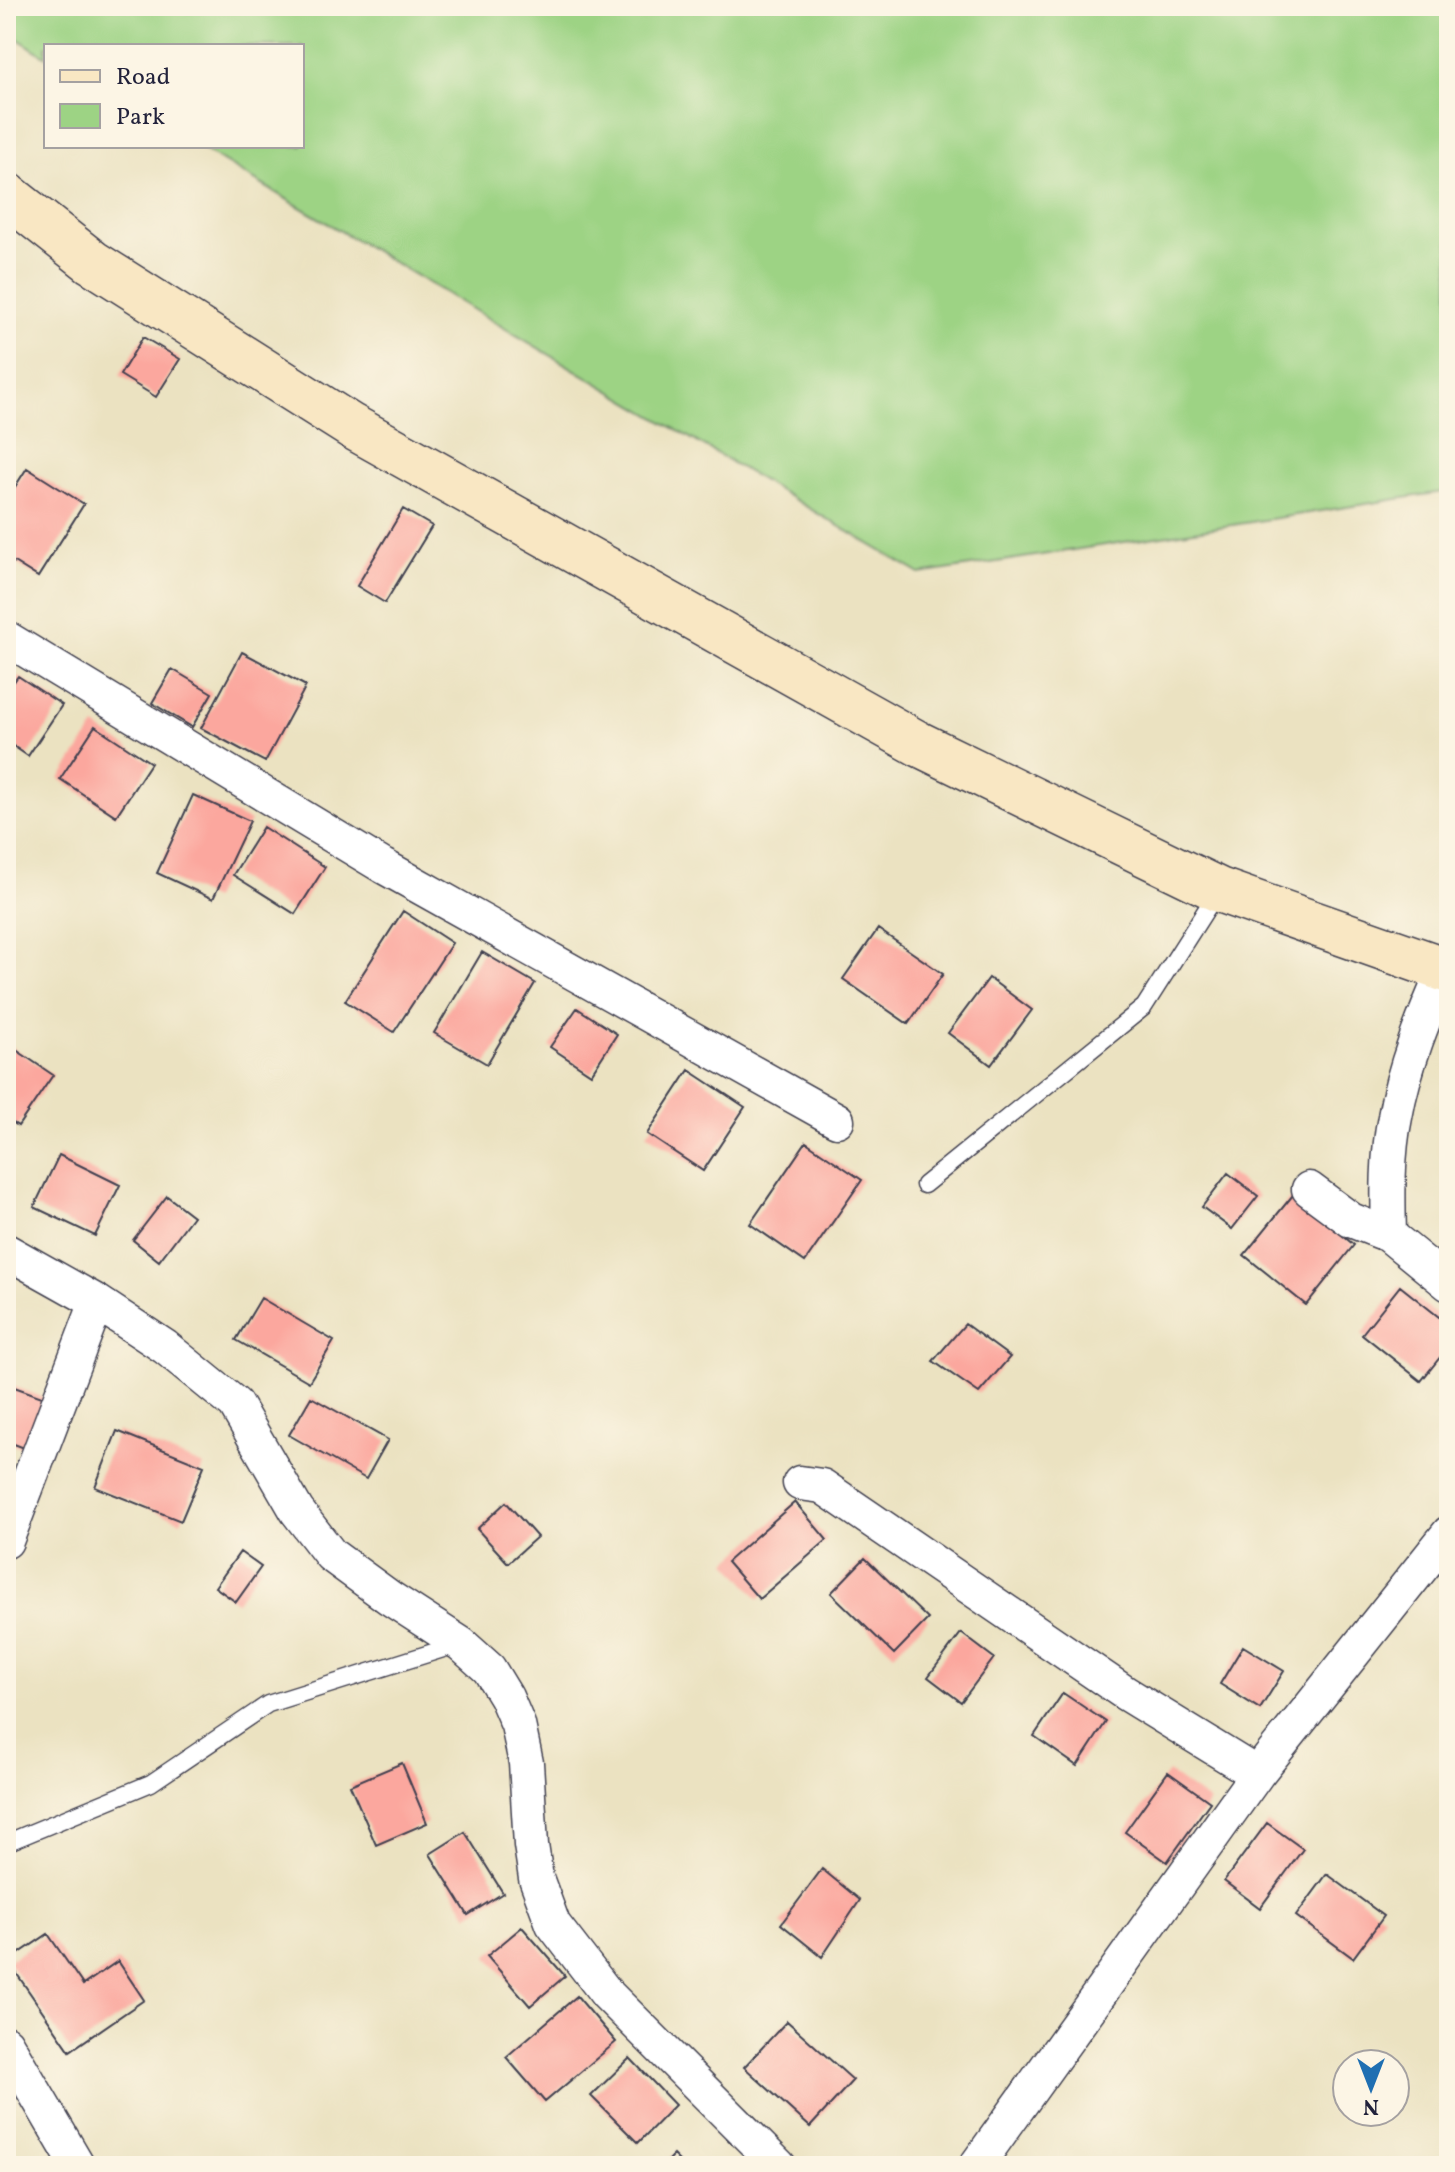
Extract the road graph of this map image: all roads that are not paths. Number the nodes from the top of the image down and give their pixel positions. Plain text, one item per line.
1 (6, 194) edge
2 (6, 638) edge
3 (1219, 890) junction
4 (1447, 970) edge
5 (837, 1120) dead end
6 (924, 1185) dead end
7 (1309, 1189) dead end
8 (1389, 1235) junction
9 (6, 1251) edge
10 (1449, 1284) edge
11 (97, 1302) junction
12 (800, 1483) dead end
13 (1449, 1533) edge
14 (6, 1541) edge
15 (461, 1644) junction
16 (1257, 1774) junction
17 (6, 1843) edge
18 (6, 2043) edge
19 (78, 2166) edge
20 (779, 2166) edge
21 (976, 2166) edge

1 - 3 street
2 - 5 street
3 - 4 street
3 - 6 lane
4 - 8 street
7 - 8 street
8 - 10 street
9 - 11 street
11 - 14 street
11 - 15 street
12 - 16 street
13 - 16 street
15 - 17 lane
15 - 20 street
16 - 21 street
18 - 19 street

